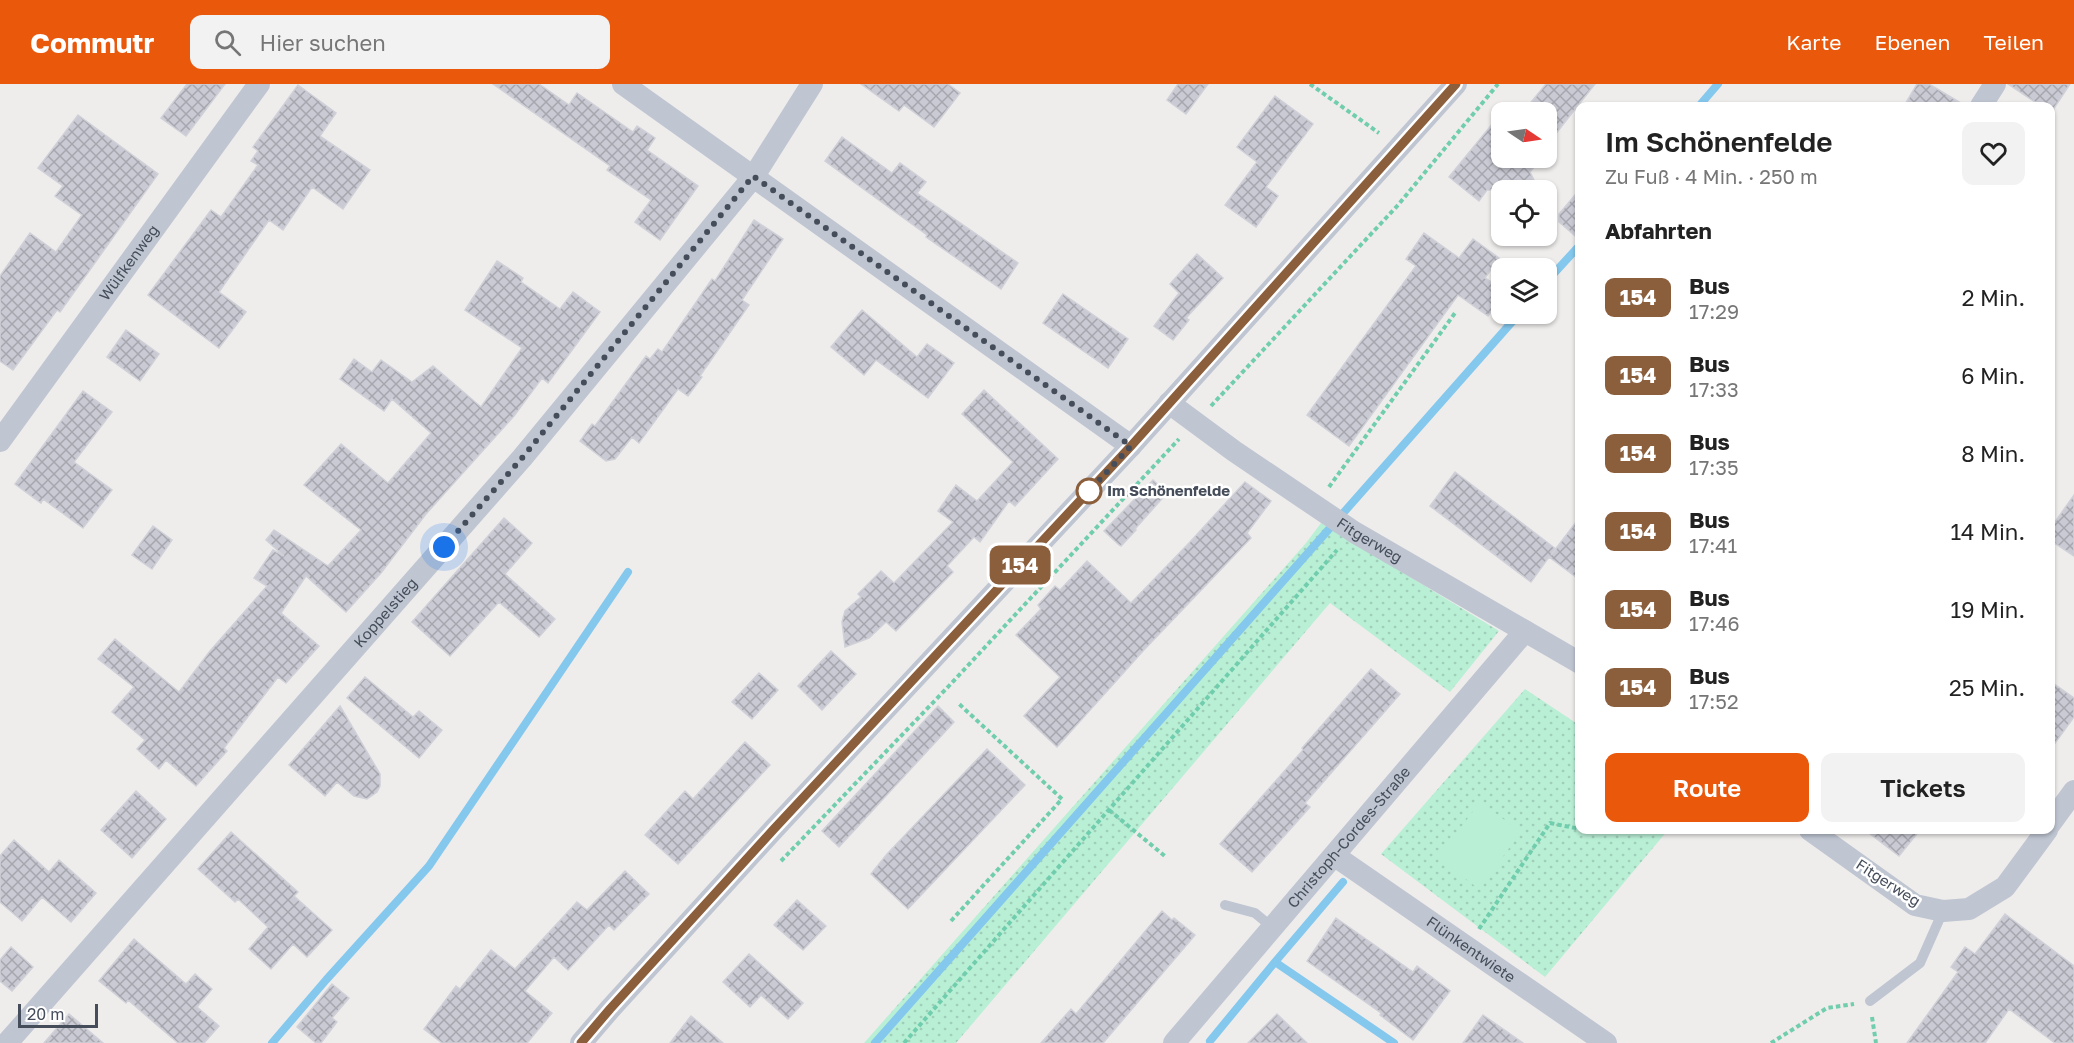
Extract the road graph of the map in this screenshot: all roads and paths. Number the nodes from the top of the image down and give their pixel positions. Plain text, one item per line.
1 (259, 84) edge
2 (623, 84) edge
3 (812, 84) edge
4 (1310, 84) edge
5 (1456, 84) edge
6 (1498, 84) edge
7 (1995, 84) edge
8 (1984, 102) edge
9 (1399, 147) junction
10 (753, 176) junction
11 (1455, 312) dead end
12 (1170, 403) junction
13 (1195, 422) junction
14 (0, 441) edge
15 (1131, 446) junction
16 (1315, 507) junction
17 (1353, 532) junction
18 (1525, 631) junction
19 (1575, 660) edge
20 (958, 703) dead end
21 (2074, 791) edge
22 (1109, 810) junction
23 (2055, 817) edge
24 (1575, 828) edge
25 (1816, 834) edge
26 (2043, 834) edge
27 (1335, 856) junction
28 (1166, 857) dead end
29 (776, 867) dead end
30 (1225, 905) dead end
31 (1943, 911) junction
32 (951, 921) dead end
33 (1273, 928) junction
34 (1467, 947) junction
35 (1870, 1001) junction
36 (7, 1043) edge
37 (581, 1043) edge
38 (904, 1043) edge
39 (1174, 1043) edge
40 (1606, 1043) edge
41 (1771, 1043) edge
42 (1876, 1043) edge

1 - 14 street, Wülfkenweg
2 - 10 street
3 - 10 street, Koppelstieg
4 - 9 path
5 - 9 street
6 - 13 path
7 - 8 street
9 - 12 street
10 - 15 street
10 - 36 street, Koppelstieg
11 - 16 path
12 - 13 street, Fitgerweg
12 - 15 street
13 - 16 street, Fitgerweg
13 - 29 path
15 - 37 street
16 - 17 street, Fitgerweg
17 - 18 street, Fitgerweg
17 - 22 path
18 - 19 street, Fitgerweg
18 - 27 street, Christoph-Cordes-Straße
20 - 32 path
21 - 23 street
22 - 28 path
22 - 38 path
24 - 34 path
25 - 31 street, Fitgerweg
26 - 31 street, Fitgerweg
27 - 33 street, Christoph-Cordes-Straße
27 - 34 street, Flünkentwiete
30 - 33 lane
31 - 35 lane
33 - 39 street, Christoph-Cordes-Straße
34 - 40 street, Flünkentwiete
35 - 41 path
35 - 42 path

